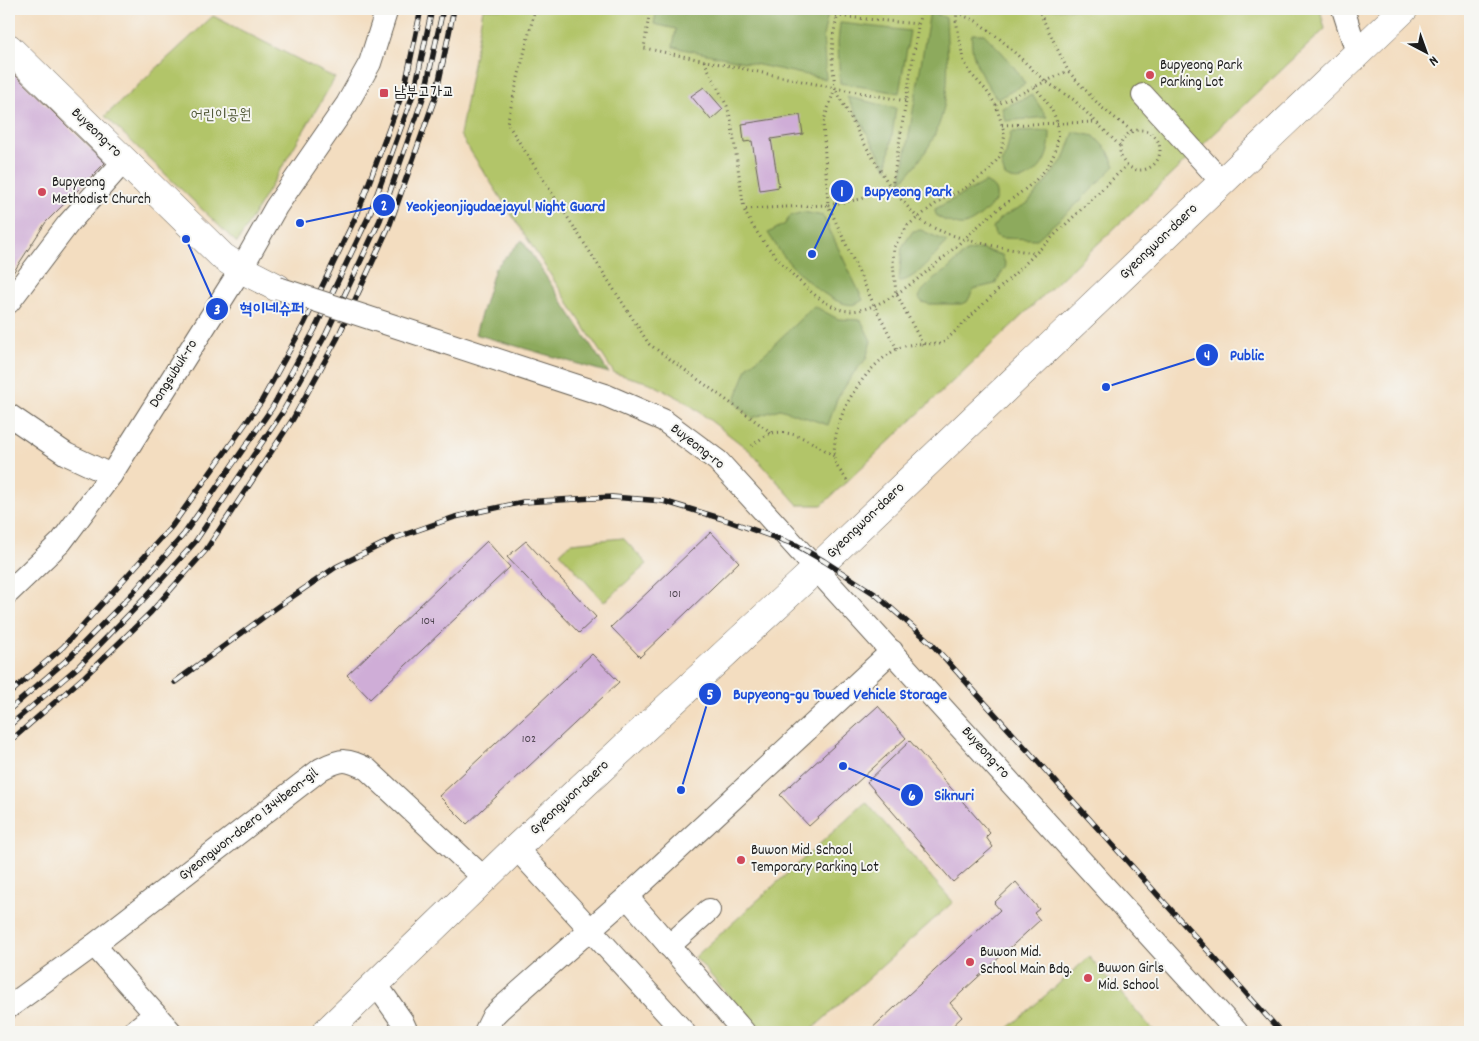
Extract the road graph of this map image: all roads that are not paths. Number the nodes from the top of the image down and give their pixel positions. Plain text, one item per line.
1 (387, 9) edge
2 (1344, 9) edge
3 (1404, 9) edge
4 (9, 48) edge
5 (1357, 53) junction
6 (1143, 96) dead end
7 (124, 161) junction
8 (1222, 182) junction
9 (241, 269) junction
10 (278, 288) joint
11 (9, 302) edge
12 (9, 415) edge
13 (111, 475) junction
14 (817, 568) junction
15 (9, 592) edge
16 (892, 651) junction
17 (803, 734) junction
18 (777, 740) dead end
19 (516, 848) junction
20 (485, 879) junction
21 (627, 897) junction
22 (709, 910) dead end
23 (591, 929) junction
24 (94, 945) junction
25 (669, 946) junction
26 (376, 984) junction
27 (9, 1007) edge
28 (155, 1014) junction
29 (133, 1032) edge
30 (171, 1032) edge
31 (326, 1032) edge
32 (407, 1032) edge
33 (485, 1032) edge
34 (684, 1032) edge
35 (744, 1032) edge
36 (1237, 1032) edge

1 - 9 street, Dongsubuk-ro
2 - 5 street
3 - 5 main road, Gyeongwon-daero
4 - 7 main road, Buyeong-ro
5 - 8 main road, Gyeongwon-daero
6 - 8 street
7 - 9 main road, Buyeong-ro
7 - 11 street
8 - 14 main road, Gyeongwon-daero
9 - 10 main road, Buyeong-ro
9 - 13 street, Dongsubuk-ro
10 - 14 street, Buyeong-ro, bridge
12 - 13 street
13 - 15 street, Dongsubuk-ro
14 - 16 street, Buyeong-ro
14 - 19 main road, Gyeongwon-daero
16 - 17 street
16 - 36 street, Buyeong-ro
17 - 18 street
17 - 21 street
19 - 20 main road, Gyeongwon-daero
19 - 23 street
20 - 24 street, Gyeongwon-daero 1344beon-gil
20 - 26 main road, Gyeongwon-daero
21 - 23 street
21 - 25 street
22 - 25 street
23 - 33 street
23 - 34 street
24 - 27 street, Gyeongwon-daero 1344beon-gil
24 - 28 street
25 - 35 street
26 - 31 main road, Gyeongwon-daero
26 - 32 street
28 - 29 street
28 - 30 street

